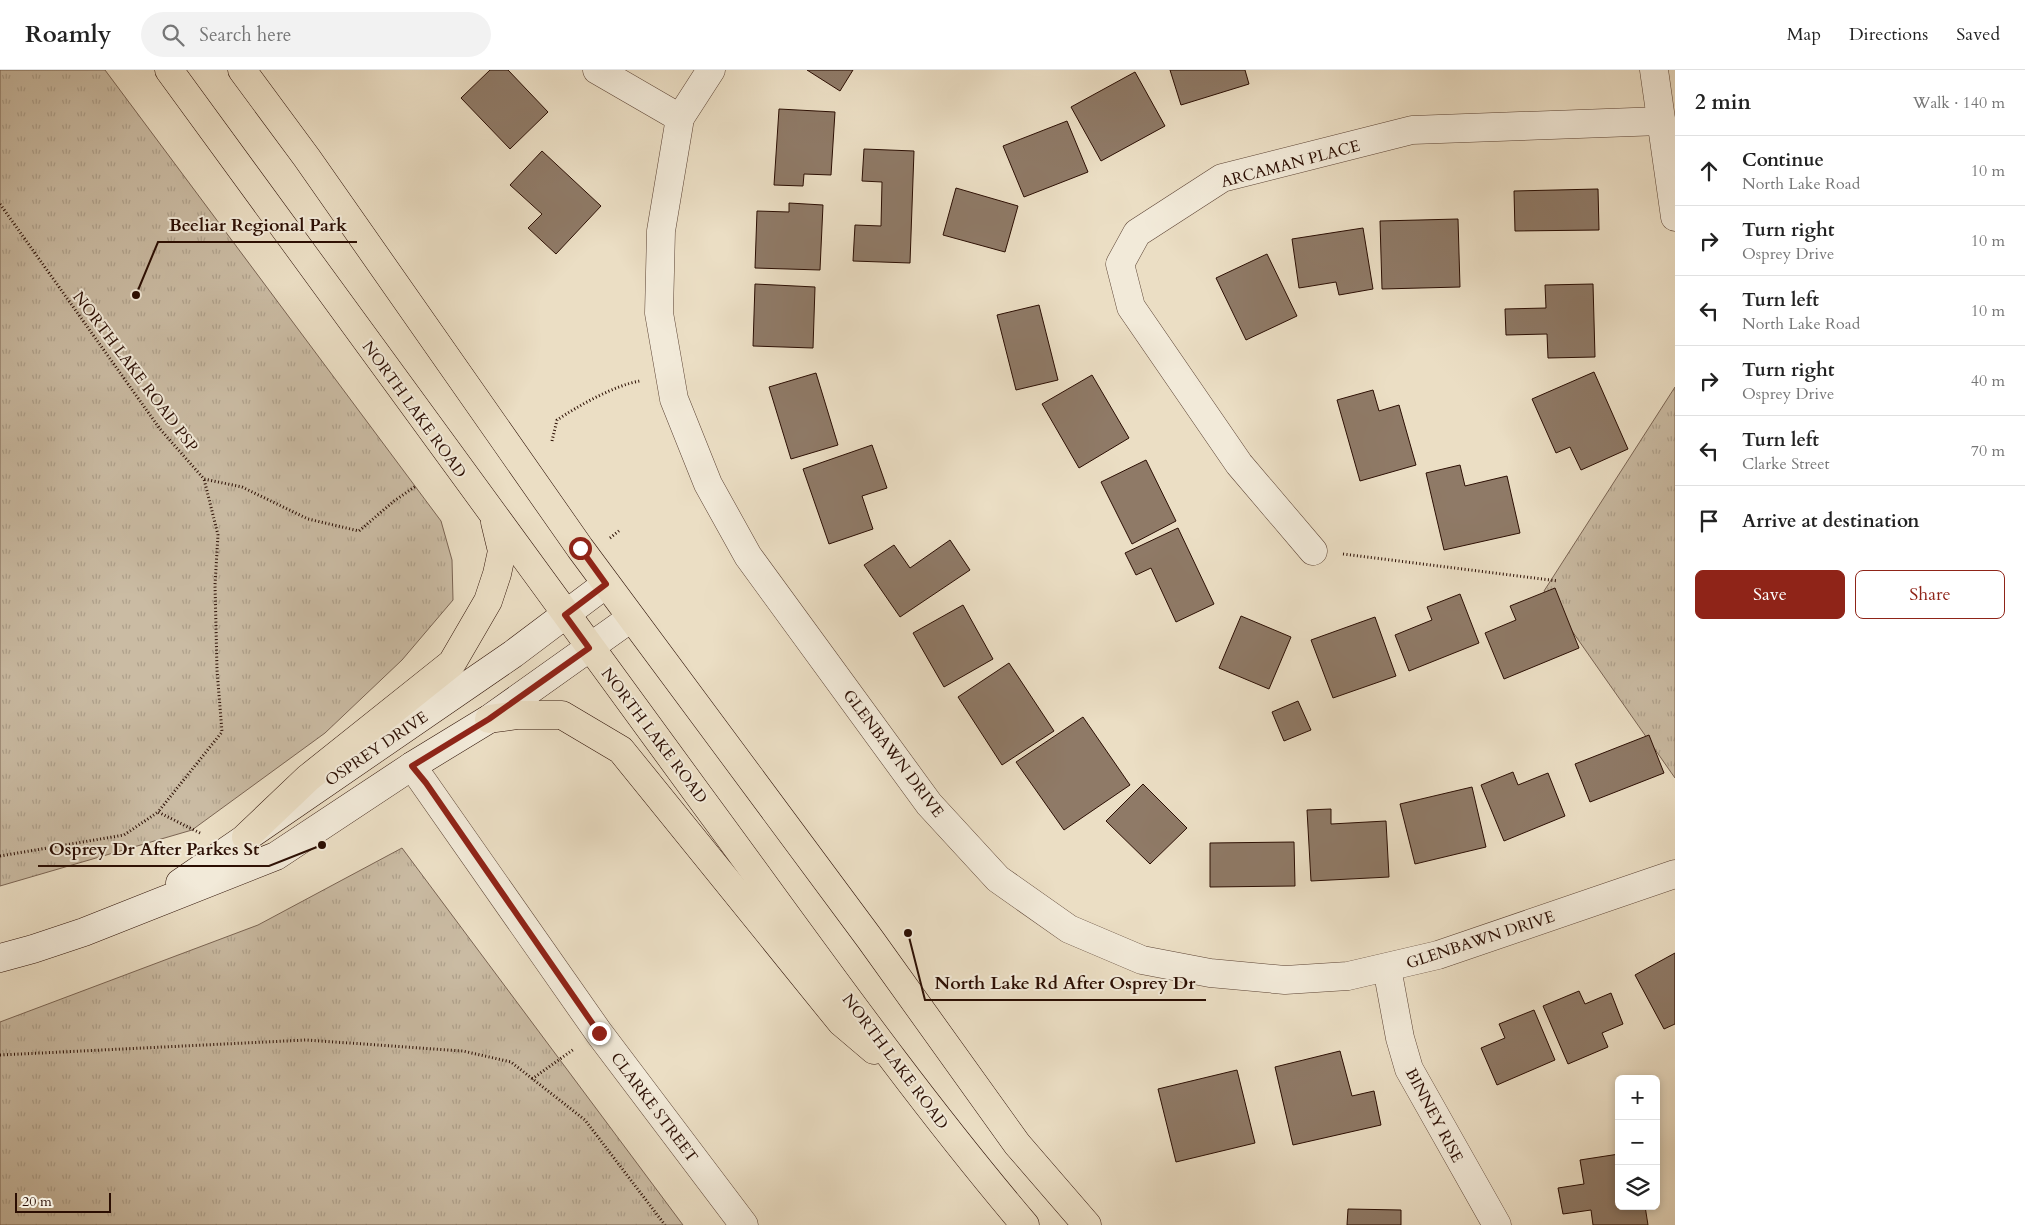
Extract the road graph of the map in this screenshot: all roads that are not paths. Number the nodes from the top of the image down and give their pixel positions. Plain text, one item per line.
1 (169, 70) edge
2 (242, 70) edge
3 (597, 70) edge
4 (711, 70) edge
5 (1654, 70) edge
6 (680, 118) junction
7 (1661, 121) junction
8 (1675, 217) edge
9 (494, 518) junction
10 (1313, 551) road end
11 (606, 584) junction
12 (565, 615) junction
13 (631, 618) junction
14 (589, 648) junction
15 (489, 719) junction
16 (412, 766) junction
17 (246, 836) junction
18 (1675, 874) edge
19 (143, 910) junction
20 (0, 958) edge
21 (1387, 968) junction
22 (906, 1077) junction
23 (744, 1225) edge
24 (1025, 1225) edge
25 (1087, 1225) edge
26 (1497, 1225) edge

1 - 9 main road, NORTH LAKE ROAD
2 - 11 main road
3 - 6 street
4 - 6 street, GLENBAWN DRIVE
5 - 7 street
6 - 21 street, GLENBAWN DRIVE
7 - 8 street
7 - 10 street, ARCAMAN PLACE
9 - 12 main road, NORTH LAKE ROAD
9 - 17 main road
11 - 12 street, OSPREY DRIVE
11 - 13 main road
12 - 14 main road, NORTH LAKE ROAD
12 - 17 street, OSPREY DRIVE
13 - 14 street, OSPREY DRIVE
13 - 25 main road
14 - 15 street, OSPREY DRIVE
14 - 22 main road, NORTH LAKE ROAD
15 - 16 street, OSPREY DRIVE
15 - 22 main road
16 - 19 street, OSPREY DRIVE
16 - 23 street, CLARKE STREET
17 - 19 street, OSPREY DRIVE
18 - 21 street, GLENBAWN DRIVE
19 - 20 street, OSPREY DRIVE
21 - 26 street, BINNEY RISE
22 - 24 main road, NORTH LAKE ROAD

